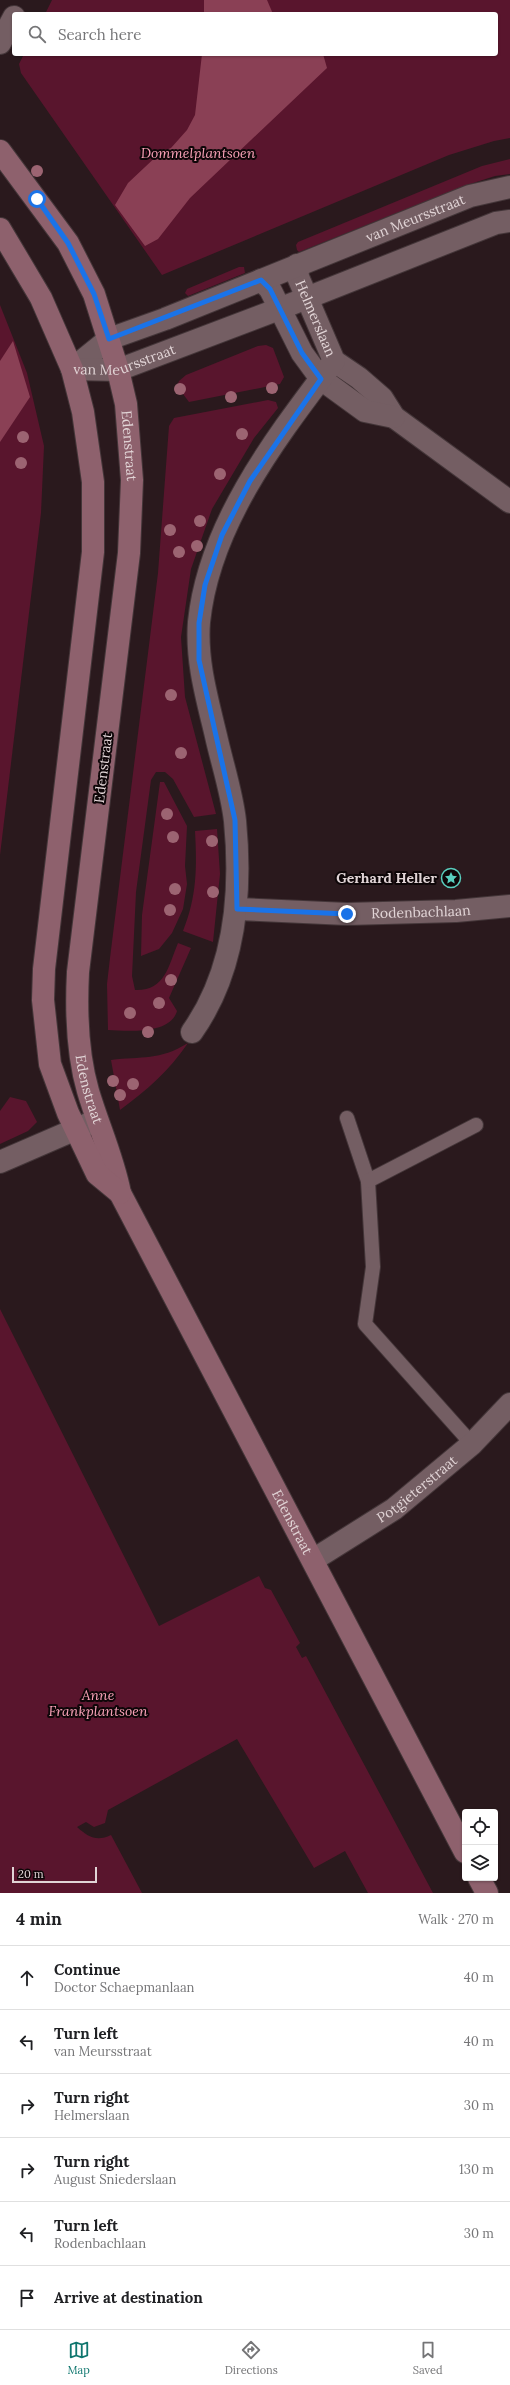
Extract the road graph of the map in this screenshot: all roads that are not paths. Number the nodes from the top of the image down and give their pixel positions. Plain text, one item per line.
1 (23, 0) edge
2 (17, 12) edge
3 (12, 21) edge
4 (0, 43) edge
5 (0, 151) edge
6 (510, 187) edge
7 (510, 221) edge
8 (0, 229) edge
9 (297, 265) junction
10 (261, 280) junction
11 (306, 298) junction
12 (279, 309) junction
13 (109, 339) junction
14 (334, 361) junction
15 (72, 369) junction
16 (118, 370) junction
17 (321, 379) junction
18 (394, 417) junction
19 (510, 502) edge
20 (510, 906) edge
21 (237, 909) junction
22 (192, 1032) dead end
23 (347, 1118) dead end
24 (97, 1120) junction
25 (476, 1125) dead end
26 (75, 1128) junction
27 (0, 1162) edge
28 (368, 1181) junction
29 (120, 1193) junction
30 (510, 1404) edge
31 (472, 1444) junction
32 (313, 1560) junction
33 (462, 1846) edge
34 (480, 1881) edge
35 (486, 1893) edge

1 - 2 street
3 - 4 street
5 - 13 main road, Edenstraat
6 - 9 street, van Meursstraat
7 - 11 street, van Meursstraat
8 - 15 main road, Edenstraat
9 - 10 street, van Meursstraat
9 - 11 street, Helmerslaan
10 - 12 street, Helmerslaan
10 - 13 street, van Meursstraat
11 - 12 street, van Meursstraat
11 - 14 street, Helmerslaan
12 - 16 street, van Meursstraat
12 - 17 street, Helmerslaan
13 - 15 street, van Meursstraat
13 - 16 main road, Edenstraat
14 - 17 street
14 - 18 street, Helmerslaan
15 - 16 street, van Meursstraat
15 - 26 main road, Edenstraat
16 - 24 main road, Edenstraat
17 - 18 street, Helmerslaan
17 - 21 street
18 - 19 street, Helmerslaan
20 - 21 street, Rodenbachlaan
21 - 22 street
23 - 28 lane
24 - 26 street
24 - 29 main road, Edenstraat
25 - 28 lane
26 - 27 street
26 - 29 main road, Edenstraat
28 - 31 lane
29 - 32 main road, Edenstraat
30 - 31 street, Potgieterstraat
31 - 32 street, Potgieterstraat
32 - 33 main road, Edenstraat
34 - 35 main road

